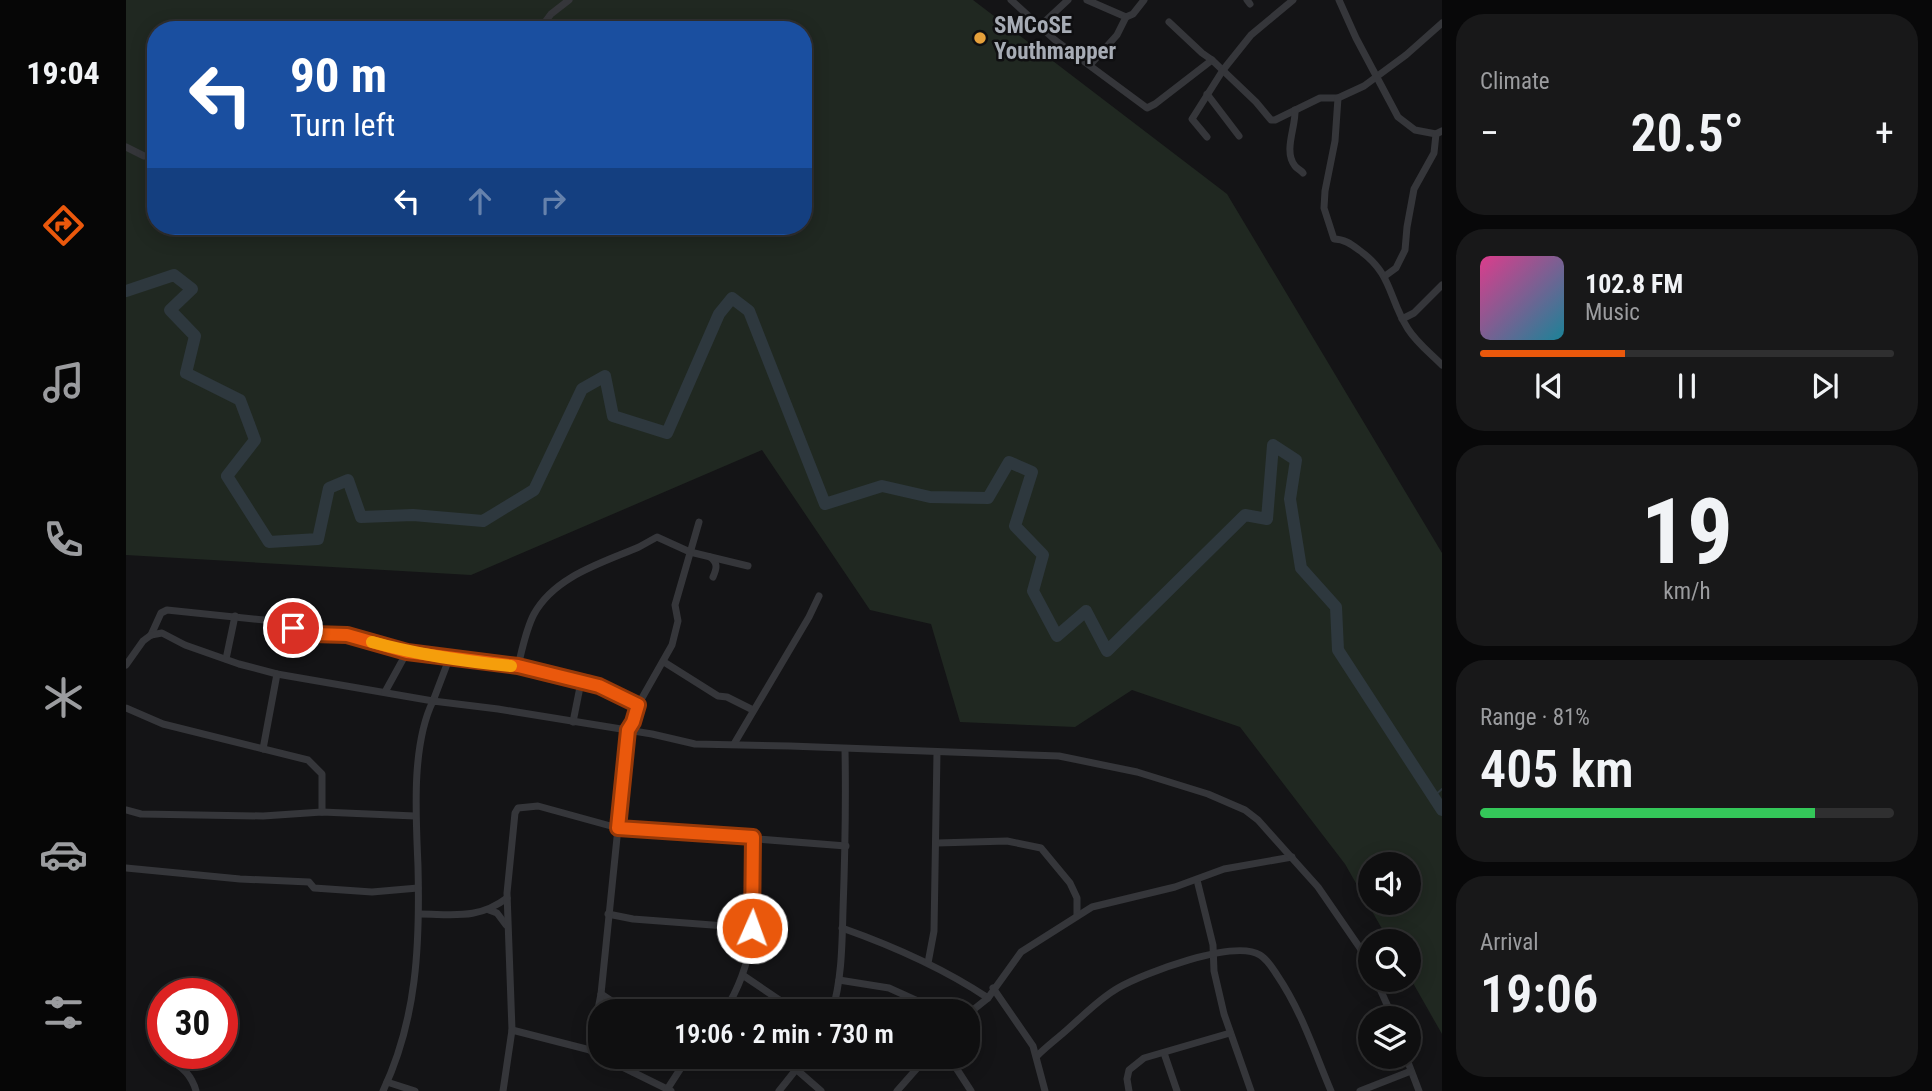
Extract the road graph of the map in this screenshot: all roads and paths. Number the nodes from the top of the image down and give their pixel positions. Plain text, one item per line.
1 (569, 0) edge
2 (1011, 0) edge
3 (1068, 0) edge
4 (1087, 0) edge
5 (1144, 0) edge
6 (1293, 0) edge
7 (1339, 0) edge
8 (1126, 17) junction
9 (546, 21) edge
10 (1169, 22) dead end
11 (1442, 23) edge
12 (1041, 25) junction
13 (1212, 60) junction
14 (1090, 65) junction
15 (1223, 70) junction
16 (1378, 77) junction
17 (1208, 94) junction
18 (1338, 98) junction
19 (1295, 110) junction
20 (1439, 132) edge
21 (1239, 136) dead end
22 (1207, 137) dead end
23 (126, 146) edge
24 (147, 156) edge
25 (1303, 173) dead end
26 (1385, 276) junction
27 (1442, 285) edge
28 (1402, 319) junction
29 (1442, 365) edge
30 (699, 522) dead end
31 (690, 552) junction
32 (709, 557) junction
33 (748, 566) dead end
34 (713, 577) dead end
35 (819, 596) dead end
36 (235, 616) junction
37 (151, 635) junction
38 (407, 652) junction
39 (226, 659) junction
40 (449, 659) junction
41 (664, 662) junction
42 (126, 665) edge
43 (518, 666) junction
44 (277, 674) junction
45 (581, 682) junction
46 (385, 692) junction
47 (433, 701) junction
48 (638, 705) junction
49 (126, 708) edge
50 (753, 710) junction
51 (573, 722) junction
52 (628, 730) junction
53 (734, 744) junction
54 (263, 749) junction
55 (845, 749) junction
56 (937, 751) junction
57 (126, 810) edge
58 (322, 812) junction
59 (415, 816) junction
60 (618, 828) junction
61 (753, 837) junction
62 (937, 843) junction
63 (846, 846) junction
64 (1292, 856) junction
65 (126, 868) edge
66 (1197, 880) junction
67 (418, 888) junction
68 (508, 898) junction
69 (489, 910) junction
70 (419, 914) junction
71 (608, 914) junction
72 (1077, 914) junction
73 (507, 925) junction
74 (752, 928) junction
75 (842, 928) junction
76 (1358, 948) edge
77 (1214, 953) junction
78 (928, 963) junction
79 (744, 976) junction
80 (839, 980) junction
81 (993, 988) junction
82 (601, 994) junction
83 (988, 998) junction
84 (600, 999) edge
85 (608, 999) edge
86 (731, 999) edge
87 (778, 999) edge
88 (835, 999) edge
89 (914, 999) edge
90 (980, 1004) edge
91 (512, 1030) junction
92 (1230, 1033) junction
93 (588, 1049) edge
94 (1164, 1053) junction
95 (1037, 1056) junction
96 (182, 1069) edge
97 (627, 1069) edge
98 (681, 1069) edge
99 (917, 1069) edge
100 (957, 1069) edge
101 (797, 1070) joint
102 (1411, 1071) joint
103 (387, 1082) junction
104 (669, 1090) edge
105 (196, 1091) edge
106 (383, 1091) edge
107 (415, 1091) edge
108 (503, 1091) edge
109 (779, 1091) edge
110 (821, 1091) edge
111 (897, 1091) edge
112 (971, 1091) edge
113 (1045, 1091) edge
114 (1129, 1091) edge
115 (1177, 1091) edge
116 (1251, 1091) edge
117 (1331, 1091) edge
118 (1360, 1091) edge
119 (1419, 1091) edge

1 - 9 street
2 - 12 street
3 - 12 street
4 - 8 street
5 - 8 street
6 - 15 street
7 - 16 street
8 - 14 street
10 - 13 street
11 - 16 street
12 - 14 street
13 - 14 street
13 - 15 street
15 - 17 street
15 - 19 street
16 - 18 street
16 - 20 street
17 - 21 street
17 - 22 street
18 - 19 street
18 - 26 street
19 - 25 street
20 - 26 street
23 - 24 street
26 - 28 street
27 - 28 street
28 - 29 street
30 - 31 street
31 - 32 street
31 - 41 street
31 - 43 street
32 - 33 street
32 - 34 street
35 - 50 street
36 - 37 street
36 - 38 street
36 - 39 street
37 - 39 street
37 - 42 street
38 - 40 street
38 - 46 street
39 - 44 street
40 - 43 street
40 - 47 street
41 - 48 street
41 - 50 street
43 - 45 street
44 - 46 street
44 - 54 street
45 - 48 street
45 - 51 street
46 - 47 street
47 - 51 street
47 - 59 street
48 - 52 street
49 - 54 street
50 - 53 street
51 - 52 street
52 - 53 street
52 - 60 street
53 - 55 street
54 - 58 street
55 - 56 street
55 - 63 street
56 - 62 street
56 - 64 street
57 - 58 street
58 - 59 street
59 - 67 street
60 - 61 street
60 - 68 street
60 - 71 street
61 - 63 street
61 - 74 street
62 - 72 street
62 - 78 street
63 - 75 street
64 - 66 street
64 - 76 street
65 - 67 street
66 - 72 street
66 - 77 street
67 - 70 street
68 - 69 street
68 - 73 street
69 - 70 street
69 - 73 street
70 - 103 street
71 - 74 street
71 - 82 street
72 - 81 street
73 - 91 street
74 - 79 street
75 - 78 street
75 - 80 street
77 - 92 street
77 - 95 street
77 - 117 street
78 - 83 street
79 - 86 street
79 - 87 street
80 - 88 street
80 - 89 street
81 - 83 street
81 - 95 street
82 - 84 street
82 - 85 street
83 - 90 street
91 - 93 street
91 - 108 street
92 - 94 street
92 - 116 street
94 - 114 street
94 - 115 street
95 - 113 street
96 - 105 street
97 - 104 street
98 - 104 street
99 - 111 street
100 - 112 street
101 - 109 street
101 - 110 street
102 - 118 street
102 - 119 street
103 - 106 street
103 - 107 street

